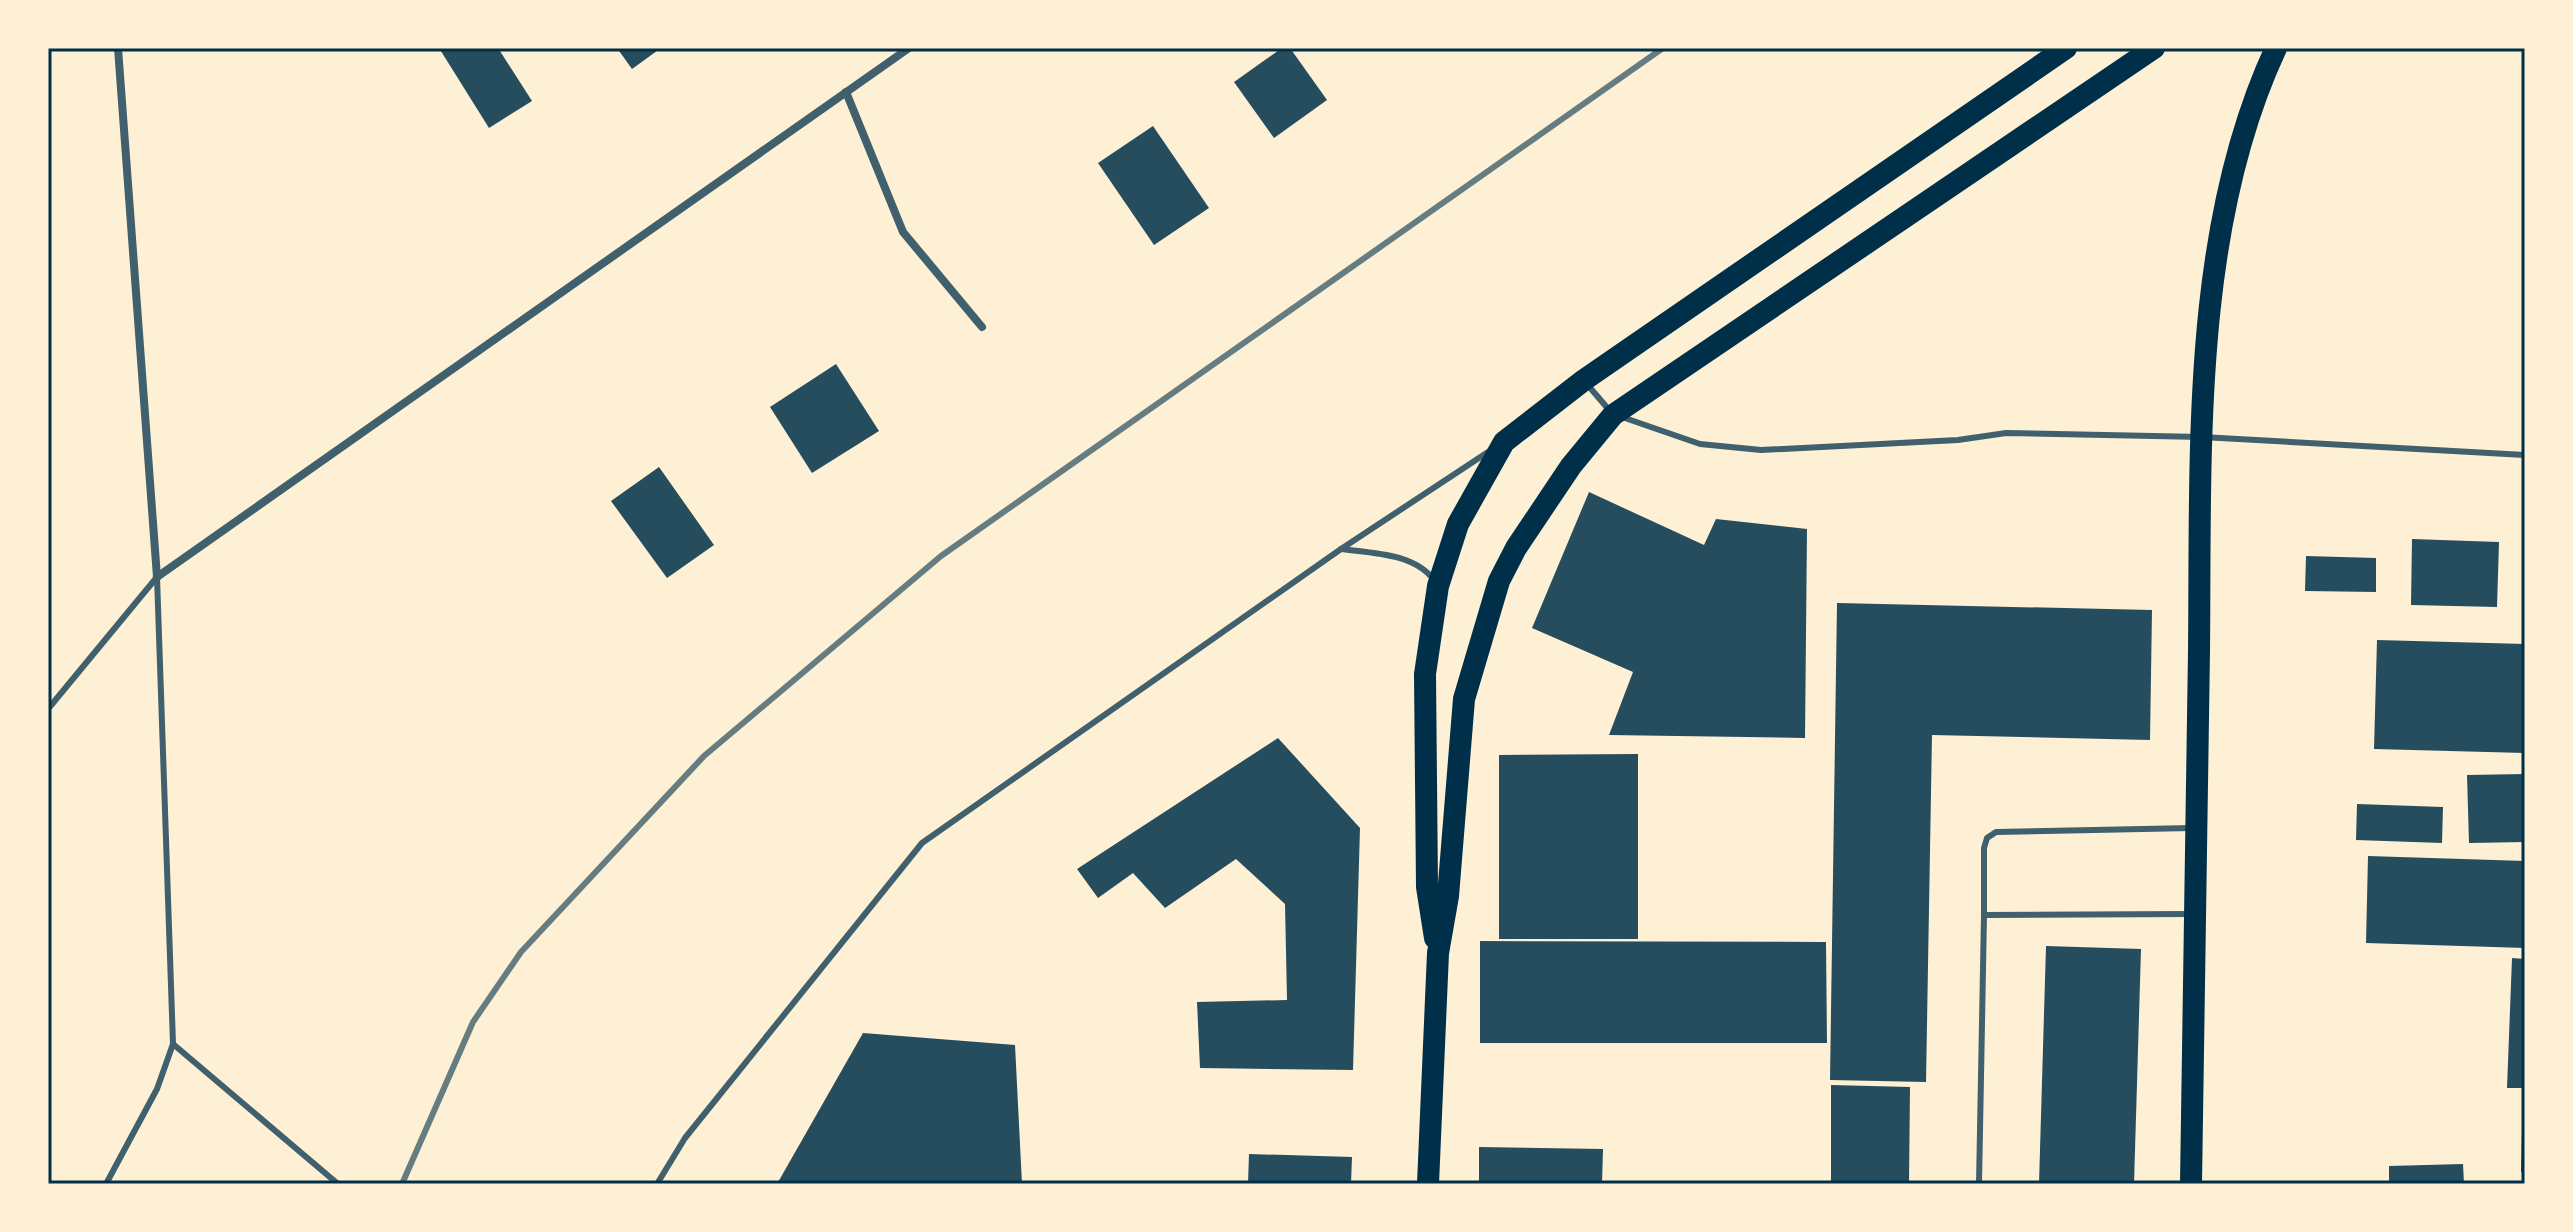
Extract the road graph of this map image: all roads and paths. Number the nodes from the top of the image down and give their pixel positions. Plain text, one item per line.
1 (118, 48) edge
2 (909, 48) edge
3 (2066, 48) edge
4 (2154, 48) edge
5 (2276, 48) edge
6 (846, 92) junction
7 (982, 327) dead end
8 (1584, 380) junction
9 (1613, 415) junction
10 (2202, 437) junction
11 (1504, 442) junction
12 (2525, 455) edge
13 (1341, 549) junction
14 (157, 577) junction
15 (1438, 586) junction
16 (48, 709) edge
17 (2196, 828) junction
18 (2195, 914) junction
19 (1984, 915) junction
20 (1438, 953) junction
21 (173, 1044) junction
22 (106, 1184) edge
23 (338, 1184) edge
24 (657, 1184) edge
25 (1428, 1184) edge
26 (1979, 1184) edge
27 (2191, 1184) edge

1 - 14 street
2 - 6 street
3 - 8 highway
4 - 9 highway
5 - 10 highway
6 - 7 street
6 - 14 street
8 - 9 lane
8 - 11 highway
9 - 10 lane
9 - 20 highway
10 - 12 lane
10 - 17 highway
11 - 13 lane
11 - 15 highway
13 - 15 lane
13 - 24 lane
14 - 16 lane
14 - 21 lane
15 - 20 highway
17 - 18 highway
17 - 19 lane
18 - 19 lane
18 - 27 highway
19 - 26 lane
20 - 25 highway
21 - 22 lane
21 - 23 lane

